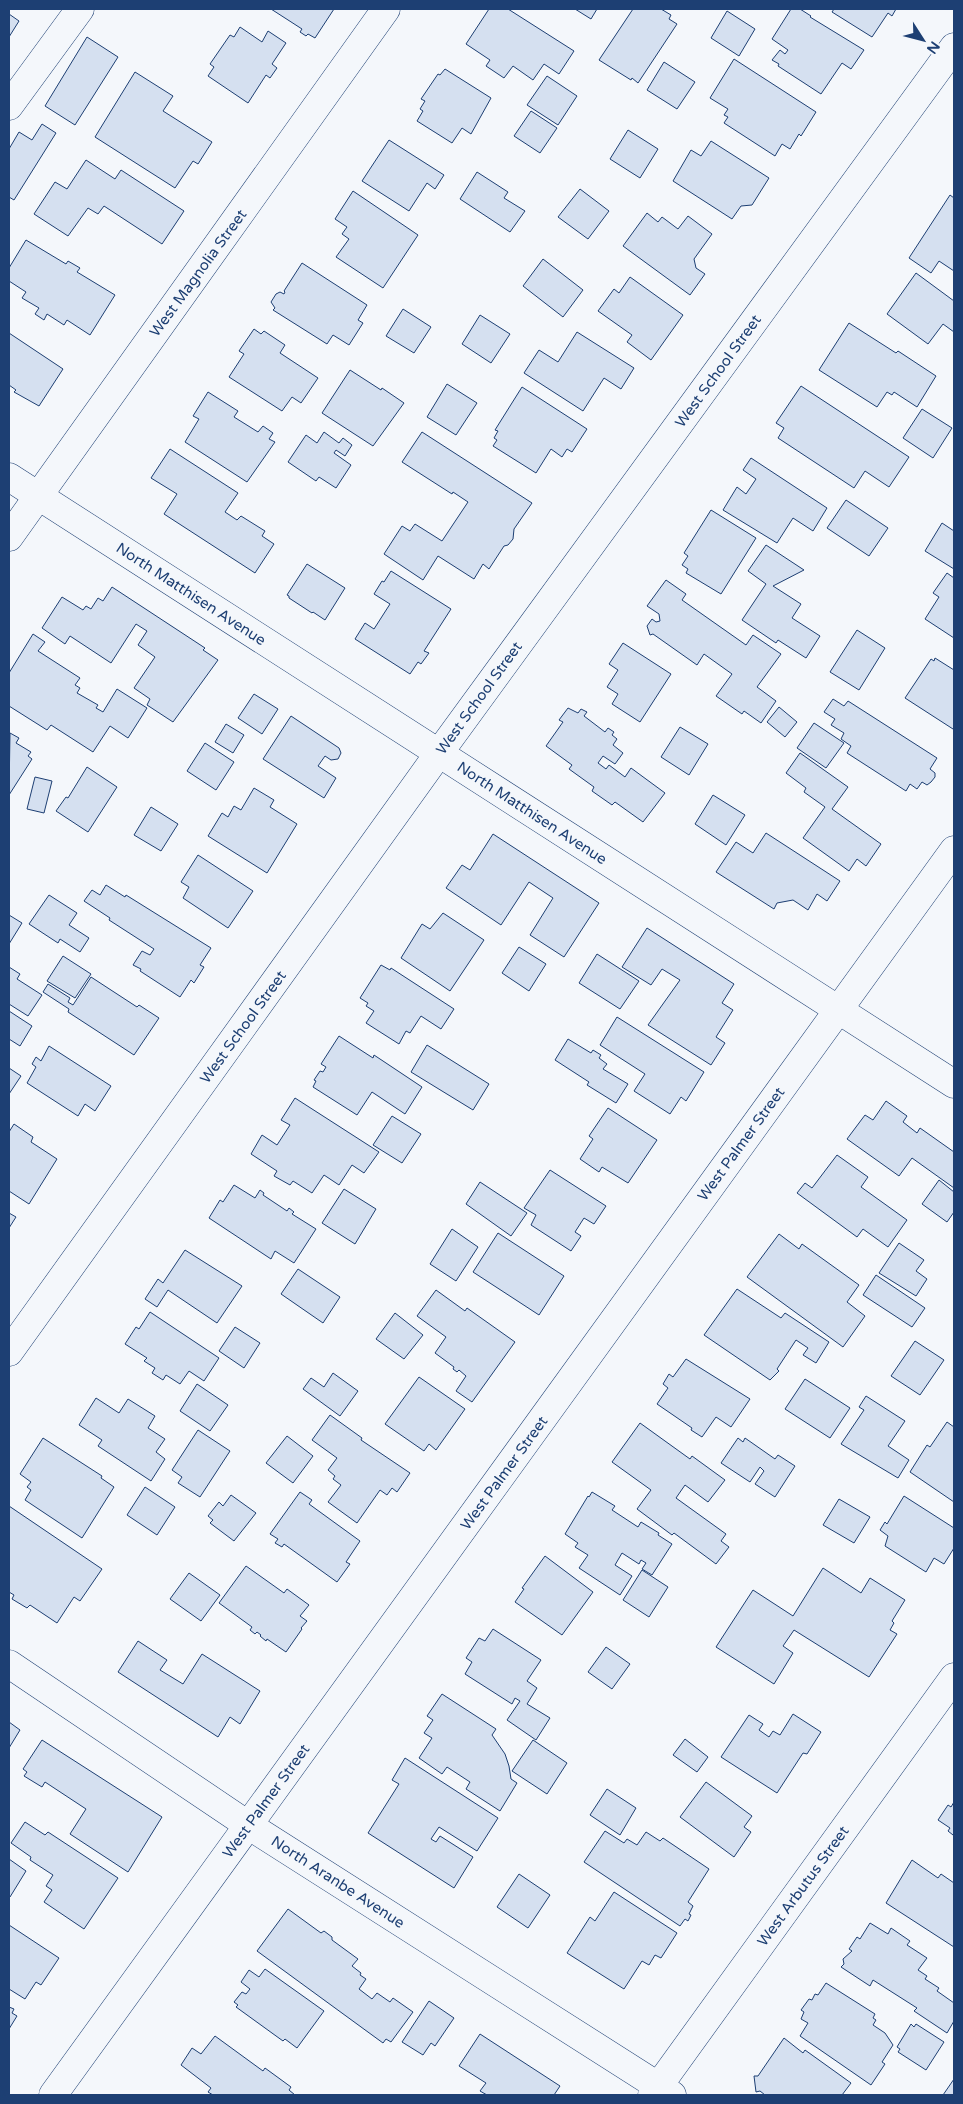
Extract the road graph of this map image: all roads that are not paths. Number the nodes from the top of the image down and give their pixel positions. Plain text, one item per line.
1 (80, 9) edge
2 (386, 9) edge
3 (954, 47) edge
4 (9, 106) edge
5 (9, 477) edge
6 (38, 496) junction
7 (9, 537) edge
8 (439, 753) junction
9 (954, 850) edge
10 (839, 1010) junction
11 (954, 1084) edge
12 (9, 1352) edge
13 (9, 1664) edge
14 (954, 1677) edge
15 (248, 1825) junction
16 (660, 2092) edge
17 (53, 2095) edge

1 - 4 street
2 - 6 street, West Magnolia Street
3 - 8 street, West School Street
5 - 6 street, North Matthisen Avenue
6 - 7 street, West Magnolia Street
6 - 8 street, North Matthisen Avenue
8 - 10 street, North Matthisen Avenue
8 - 12 street, West School Street
9 - 10 street, West Palmer Street
10 - 11 street, North Matthisen Avenue
10 - 15 street, West Palmer Street
13 - 15 street, North Aranbe Avenue
14 - 16 street, West Arbutus Street
15 - 16 street, North Aranbe Avenue
15 - 17 street, West Palmer Street

